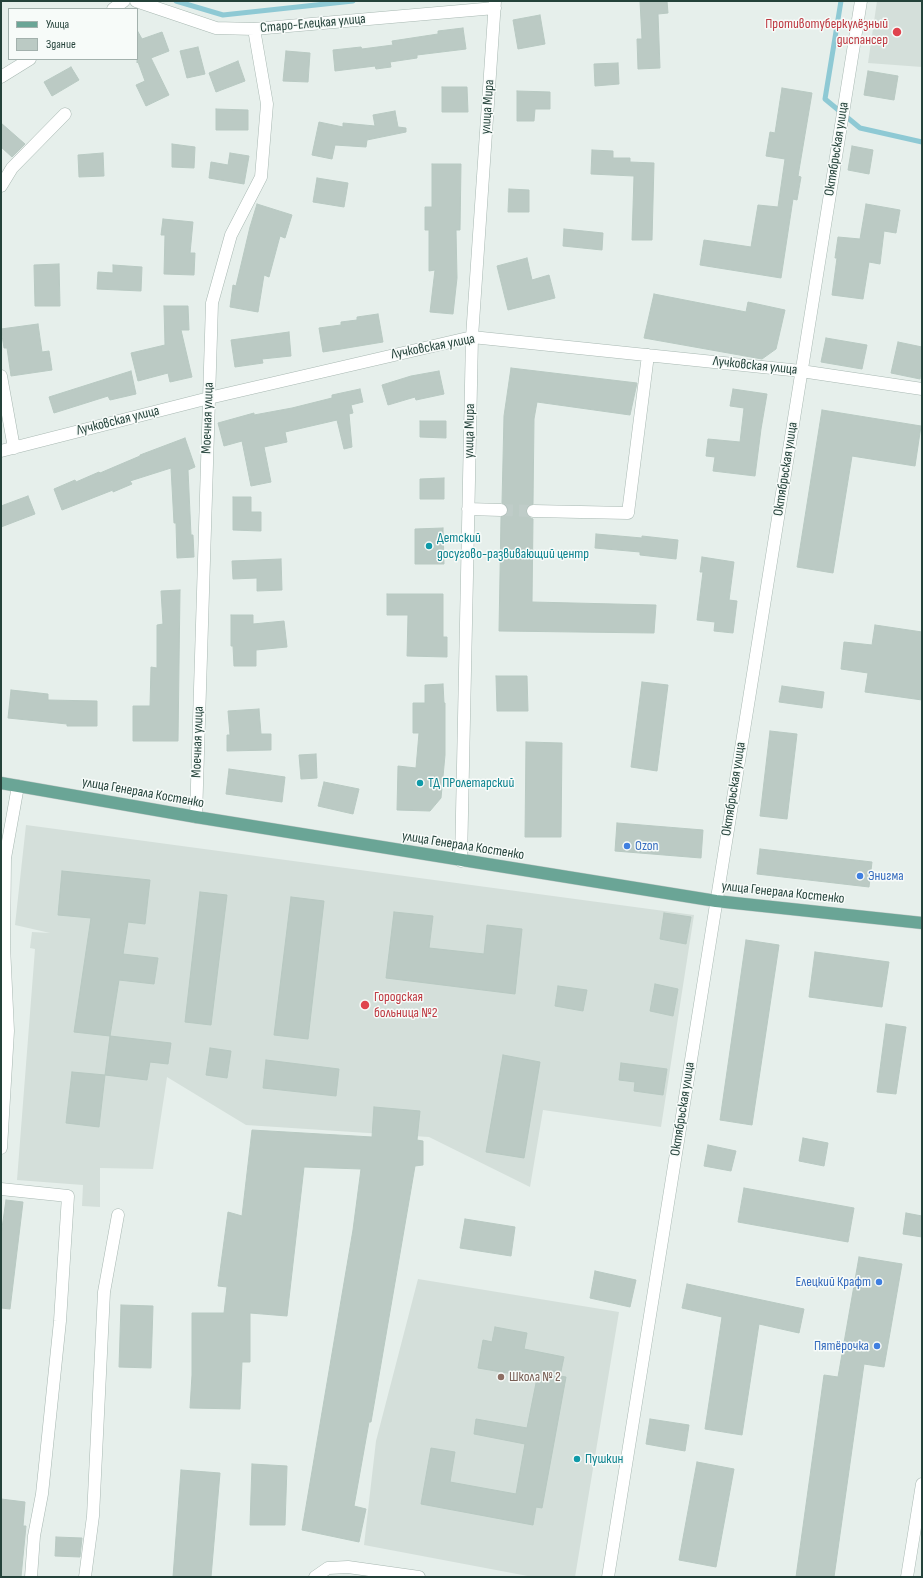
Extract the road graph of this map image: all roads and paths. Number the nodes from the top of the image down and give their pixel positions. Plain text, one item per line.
1 (124, 1) edge
2 (136, 1) edge
3 (861, 1) edge
4 (495, 4) edge
5 (114, 8) edge
6 (254, 30) junction
7 (28, 60) edge
8 (1, 77) edge
9 (65, 114) dead end
10 (1, 186) edge
11 (472, 337) junction
12 (648, 355) junction
13 (801, 371) junction
14 (1, 376) edge
15 (922, 389) edge
16 (209, 398) junction
17 (14, 448) junction
18 (1, 451) edge
19 (468, 509) junction
20 (502, 510) tunnel mouth
21 (533, 511) tunnel mouth
22 (1, 783) edge
23 (18, 786) junction
24 (196, 818) junction
25 (461, 861) junction
26 (716, 901) junction
27 (922, 923) edge
28 (1, 1148) edge
29 (1, 1189) edge
30 (118, 1215) dead end
31 (922, 1484) edge
32 (31, 1577) edge
33 (85, 1577) edge
34 (314, 1577) edge
35 (419, 1577) edge
36 (608, 1577) edge
37 (907, 1577) edge

1 - 5 street
2 - 6 street, Старо-Елецкая улица
3 - 13 street, Октябрьская улица
4 - 6 street, Старо-Елецкая улица
4 - 11 street, улица Мира
6 - 16 street, Моечная улица
7 - 8 street
9 - 10 street
11 - 12 street, Лучковская улица
11 - 16 street, Лучковская улица
11 - 19 street, улица Мира
12 - 13 street, Лучковская улица
12 - 21 street
13 - 15 street, Лучковская улица
13 - 26 street, Октябрьская улица
14 - 17 street
16 - 17 street, Лучковская улица
16 - 24 street, Моечная улица
17 - 18 street, Лучковская улица
19 - 20 street
19 - 25 street, улица Мира
22 - 23 main road, улица Генерала Костенко
23 - 24 main road, улица Генерала Костенко
23 - 28 street
24 - 25 main road, улица Генерала Костенко
25 - 26 main road, улица Генерала Костенко
26 - 27 main road, улица Генерала Костенко
26 - 36 street, Октябрьская улица
29 - 32 street
30 - 33 street
31 - 37 street
34 - 35 street

